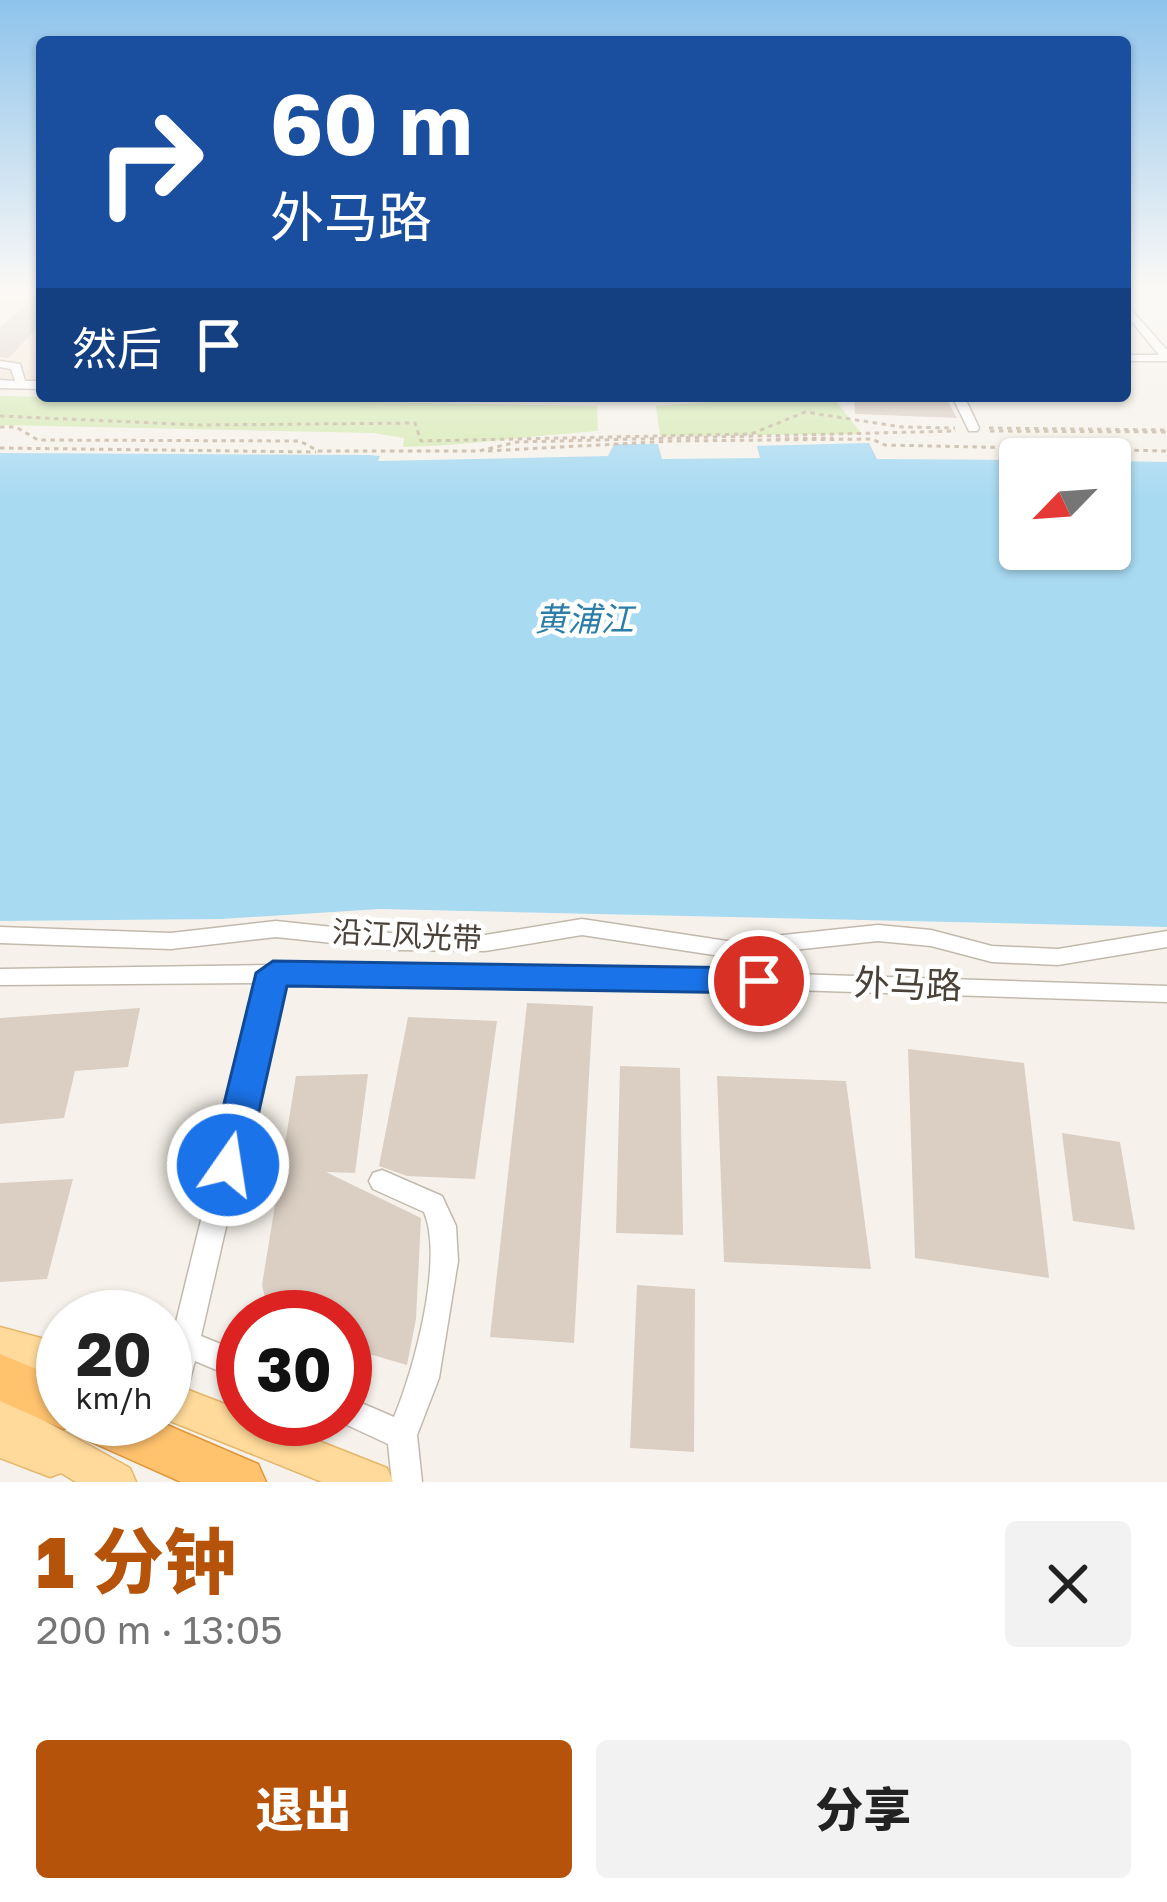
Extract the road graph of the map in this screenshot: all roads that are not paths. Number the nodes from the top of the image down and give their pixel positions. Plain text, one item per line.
1 (0, 364) edge
2 (0, 380) edge
3 (19, 382) junction
4 (36, 385) edge
5 (960, 402) edge
6 (971, 430) road end
7 (0, 935) edge
8 (1167, 939) edge
9 (273, 973) junction
10 (0, 976) edge
11 (1167, 994) edge
12 (382, 1181) dead end
13 (192, 1317) edge
14 (0, 1346) edge
15 (36, 1355) edge
16 (0, 1377) edge
17 (0, 1388) edge
18 (36, 1394) edge
19 (36, 1399) edge
20 (192, 1410) edge
21 (0, 1416) edge
22 (372, 1422) edge
23 (403, 1435) junction
24 (0, 1438) edge
25 (155, 1446) edge
26 (112, 1482) edge
27 (240, 1482) edge
28 (373, 1482) edge
29 (407, 1482) edge

1 - 3 street
2 - 3 street
3 - 4 street
5 - 6 street
7 - 8 street, 沿江风光带
9 - 10 street, 外马路
9 - 11 street, 外马路
9 - 13 street
12 - 23 street
14 - 15 main road
16 - 18 highway
17 - 19 highway
20 - 28 main road
21 - 26 main road
22 - 23 street
23 - 29 street
24 - 26 main road
25 - 27 highway

